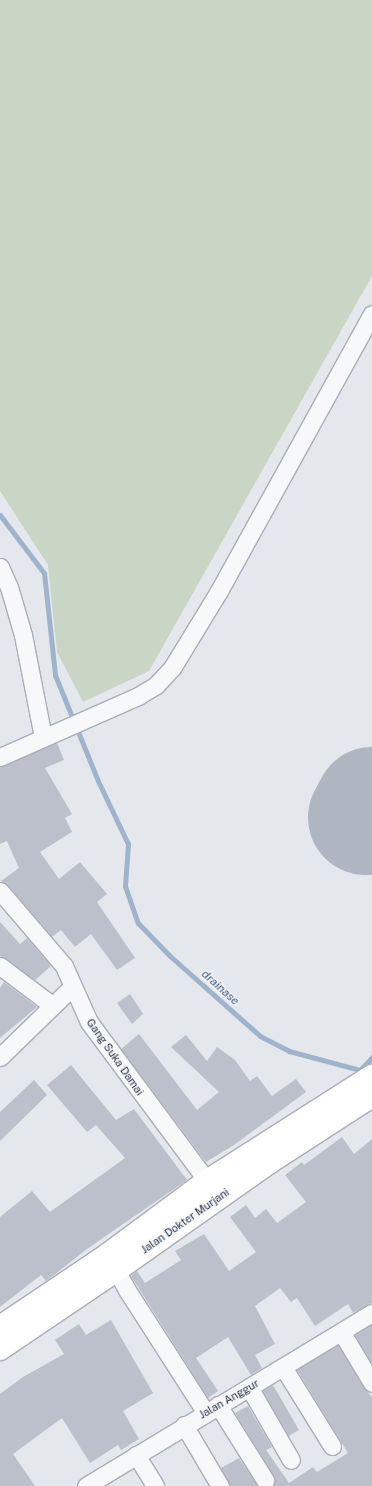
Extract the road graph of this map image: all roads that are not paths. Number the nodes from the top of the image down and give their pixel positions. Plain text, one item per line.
1 (372, 314) edge
2 (0, 567) edge
3 (42, 737) junction
4 (0, 757) edge
5 (0, 891) edge
6 (0, 966) edge
7 (72, 987) junction
8 (53, 1006) junction
9 (0, 1057) edge
10 (372, 1076) edge
11 (372, 1096) edge
12 (304, 1130) junction
13 (207, 1181) junction
14 (112, 1263) junction
15 (372, 1313) edge
16 (3, 1319) edge
17 (342, 1333) junction
18 (0, 1349) edge
19 (283, 1368) junction
20 (372, 1383) edge
21 (249, 1387) junction
22 (212, 1409) junction
23 (184, 1425) junction
24 (332, 1446) dead end
25 (136, 1455) junction
26 (291, 1460) dead end
27 (265, 1480) dead end
28 (86, 1486) edge
29 (155, 1486) edge
30 (220, 1486) edge

1 - 3 street
2 - 3 street
3 - 4 street
5 - 7 street, Gang Suka Damai
6 - 8 street
7 - 8 street
7 - 13 street, Gang Suka Damai
8 - 9 street
10 - 12 main road, Jalan Dokter Murjani
11 - 12 main road, Jalan Dokter Murjani
12 - 13 main road, Jalan Dokter Murjani
12 - 14 main road, Jalan Dokter Murjani
13 - 14 main road, Jalan Dokter Murjani
14 - 16 main road, Jalan Dokter Murjani
14 - 18 main road, Jalan Dokter Murjani
14 - 22 street
15 - 17 street, Jalan Anggur
17 - 19 street, Jalan Anggur
17 - 20 street
19 - 21 street, Jalan Anggur
19 - 24 street
21 - 22 street, Jalan Anggur
21 - 26 street
22 - 23 street, Jalan Anggur
22 - 27 street
23 - 25 street, Jalan Anggur
23 - 30 street
25 - 28 street, Jalan Anggur
25 - 29 street

